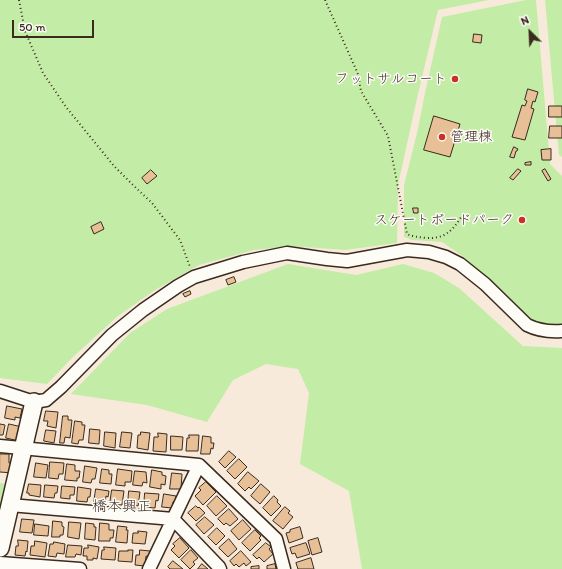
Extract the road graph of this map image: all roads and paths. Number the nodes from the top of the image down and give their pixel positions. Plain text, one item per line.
1 (19, 0) edge
2 (325, 0) edge
3 (471, 215) dead end
4 (194, 277) junction
5 (562, 331) edge
6 (0, 391) edge
7 (34, 402) junction
8 (0, 446) edge
9 (23, 448) junction
10 (199, 465) junction
11 (10, 505) junction
12 (173, 519) junction
13 (0, 548) edge
14 (0, 564) edge
15 (80, 569) edge
16 (149, 569) edge
17 (220, 569) edge
18 (284, 569) edge

1 - 4 path
2 - 3 path
4 - 5 street
4 - 7 street
6 - 7 street
7 - 9 street
8 - 9 street
9 - 10 street
9 - 11 street
10 - 12 street
10 - 18 street
11 - 12 street
11 - 13 street
12 - 16 street
12 - 17 street
14 - 15 street

